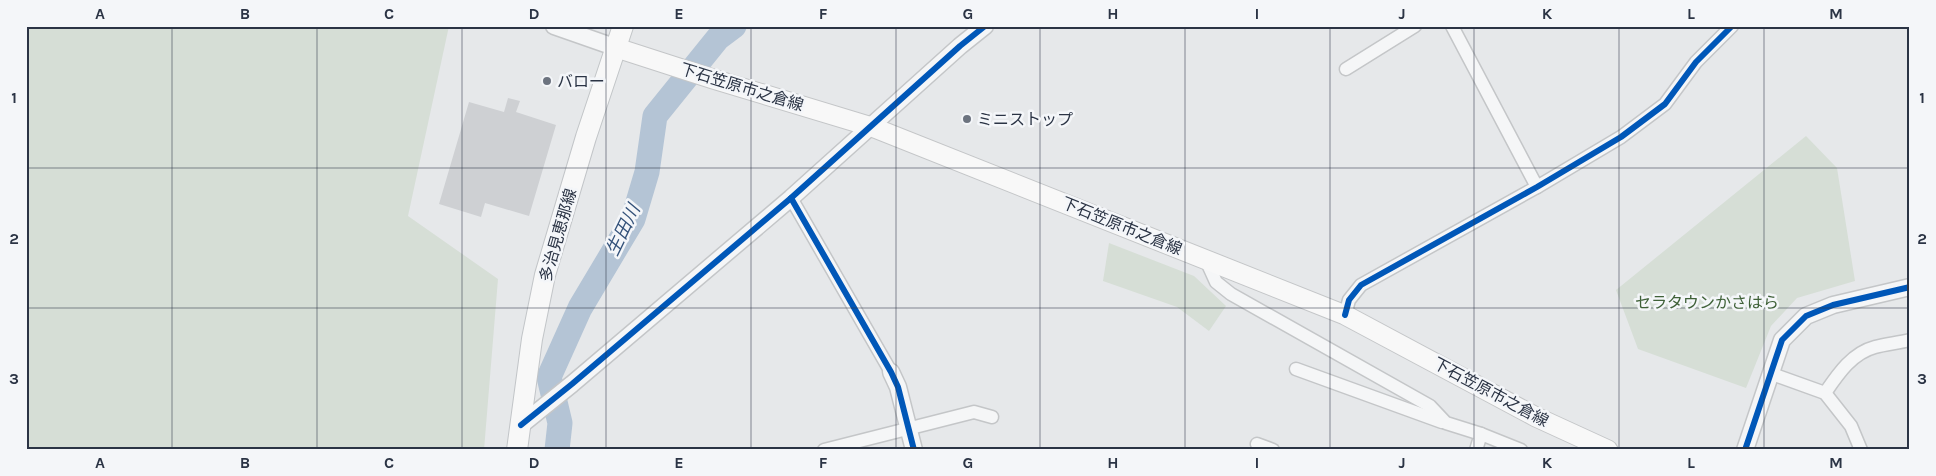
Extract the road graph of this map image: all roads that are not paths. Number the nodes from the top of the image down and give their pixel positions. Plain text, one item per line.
1 (554, 26) edge
2 (623, 26) edge
3 (985, 26) edge
4 (1415, 26) edge
5 (1452, 26) edge
6 (1732, 26) edge
7 (617, 48) junction
8 (1346, 69) dead end
9 (872, 127) junction
10 (1537, 187) junction
11 (791, 198) junction
12 (1206, 260) junction
13 (1910, 288) edge
14 (1345, 315) junction
15 (1908, 345) edge
16 (1296, 369) dead end
17 (891, 372) joint
18 (1772, 374) junction
19 (1825, 393) junction
20 (992, 417) dead end
21 (1446, 423) junction
22 (521, 425) junction
23 (908, 429) junction
24 (1481, 434) junction
25 (1257, 444) dead end
26 (517, 450) edge
27 (824, 450) edge
28 (914, 450) edge
29 (1273, 450) edge
30 (1476, 450) edge
31 (1521, 450) edge
32 (1608, 450) edge
33 (1745, 450) edge
34 (1862, 450) edge

1 - 7 street
2 - 7 main road, 多治見恵那線
3 - 9 street
4 - 8 street
5 - 10 street
6 - 10 street
7 - 9 main road, 下石笠原市之倉線
7 - 22 main road, 多治見恵那線
9 - 11 street
9 - 12 main road, 下石笠原市之倉線
10 - 14 street
11 - 17 street
11 - 22 street
12 - 14 main road, 下石笠原市之倉線
12 - 21 street
13 - 18 street
14 - 32 main road, 下石笠原市之倉線
15 - 19 street
16 - 21 street
17 - 23 street
18 - 19 street
18 - 33 street
19 - 34 street
20 - 23 street
21 - 24 street
22 - 26 main road, 多治見恵那線
23 - 27 street
23 - 28 street
24 - 30 street
24 - 31 street
25 - 29 street

